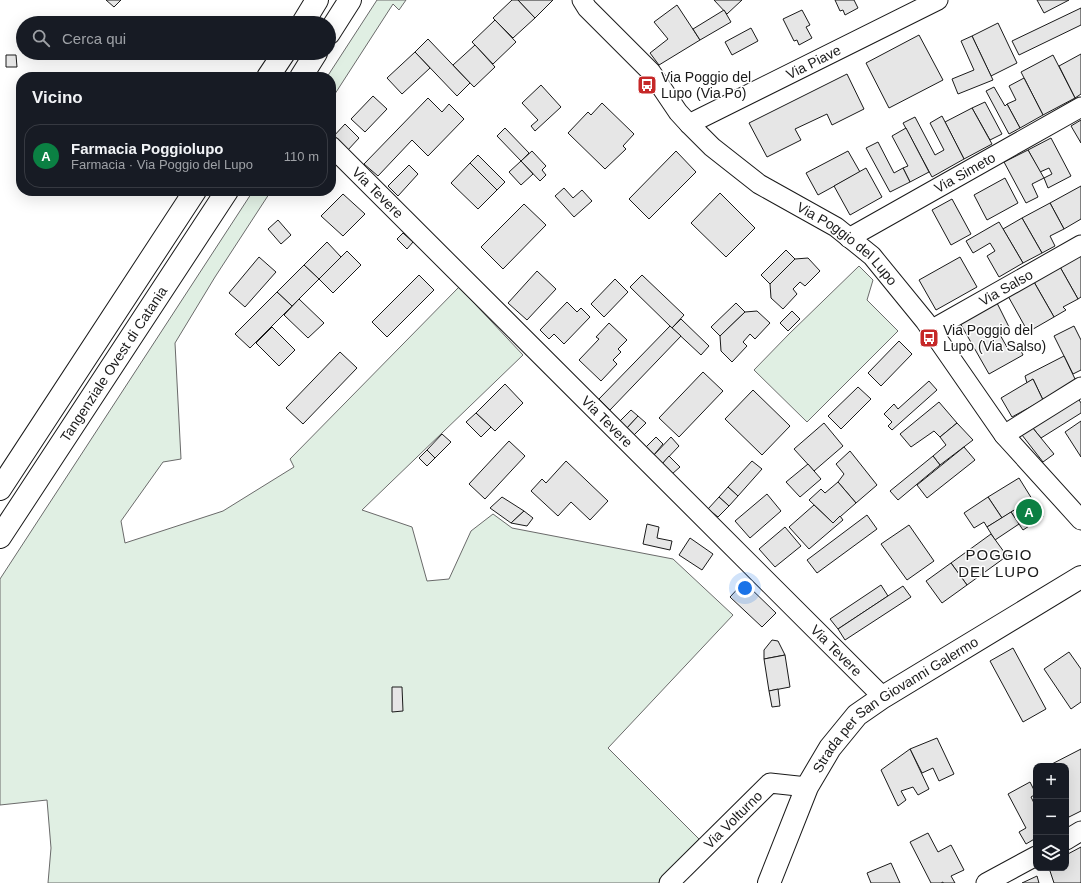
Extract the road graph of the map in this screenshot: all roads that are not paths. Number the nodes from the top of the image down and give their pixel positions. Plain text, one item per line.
1 (317, 0) edge
2 (350, 0) edge
3 (938, 0) edge
4 (588, 3) edge
5 (307, 16) edge
6 (336, 22) edge
7 (279, 60) edge
8 (312, 60) edge
9 (271, 72) edge
10 (304, 72) edge
11 (1081, 107) edge
12 (689, 124) junction
13 (336, 151) edge
14 (192, 196) edge
15 (225, 196) edge
16 (849, 238) junction
17 (1081, 245) edge
18 (931, 330) junction
19 (1081, 387) edge
20 (1004, 435) junction
21 (0, 489) edge
22 (1081, 520) edge
23 (0, 538) edge
24 (1081, 577) edge
25 (883, 697) junction
26 (808, 787) junction
27 (1081, 832) edge
28 (1069, 838) edge
29 (1033, 858) edge
30 (670, 883) edge
31 (770, 883) edge
32 (986, 883) edge

1 - 5 main road
2 - 6 main road
3 - 12 street, Via Piave
4 - 12 street, Via Poggio del Lupo
7 - 9 main road
8 - 10 main road
11 - 16 street, Via Simeto
12 - 16 street, Via Poggio del Lupo
13 - 25 street, Via Tevere
14 - 21 main road, Tangenziale Ovest di Catania
15 - 23 main road, Tangenziale Ovest di Catania
16 - 18 street, Via Poggio del Lupo
17 - 18 street, Via Salso
18 - 20 street, Via Poggio del Lupo
19 - 20 street
20 - 22 street, Via Poggio del Lupo
24 - 25 main road, Strada per San Giovanni Galermo
25 - 26 main road, Strada per San Giovanni Galermo
26 - 30 street, Via Volturno
26 - 31 main road, Strada per San Giovanni Galermo
27 - 28 street
29 - 32 street

